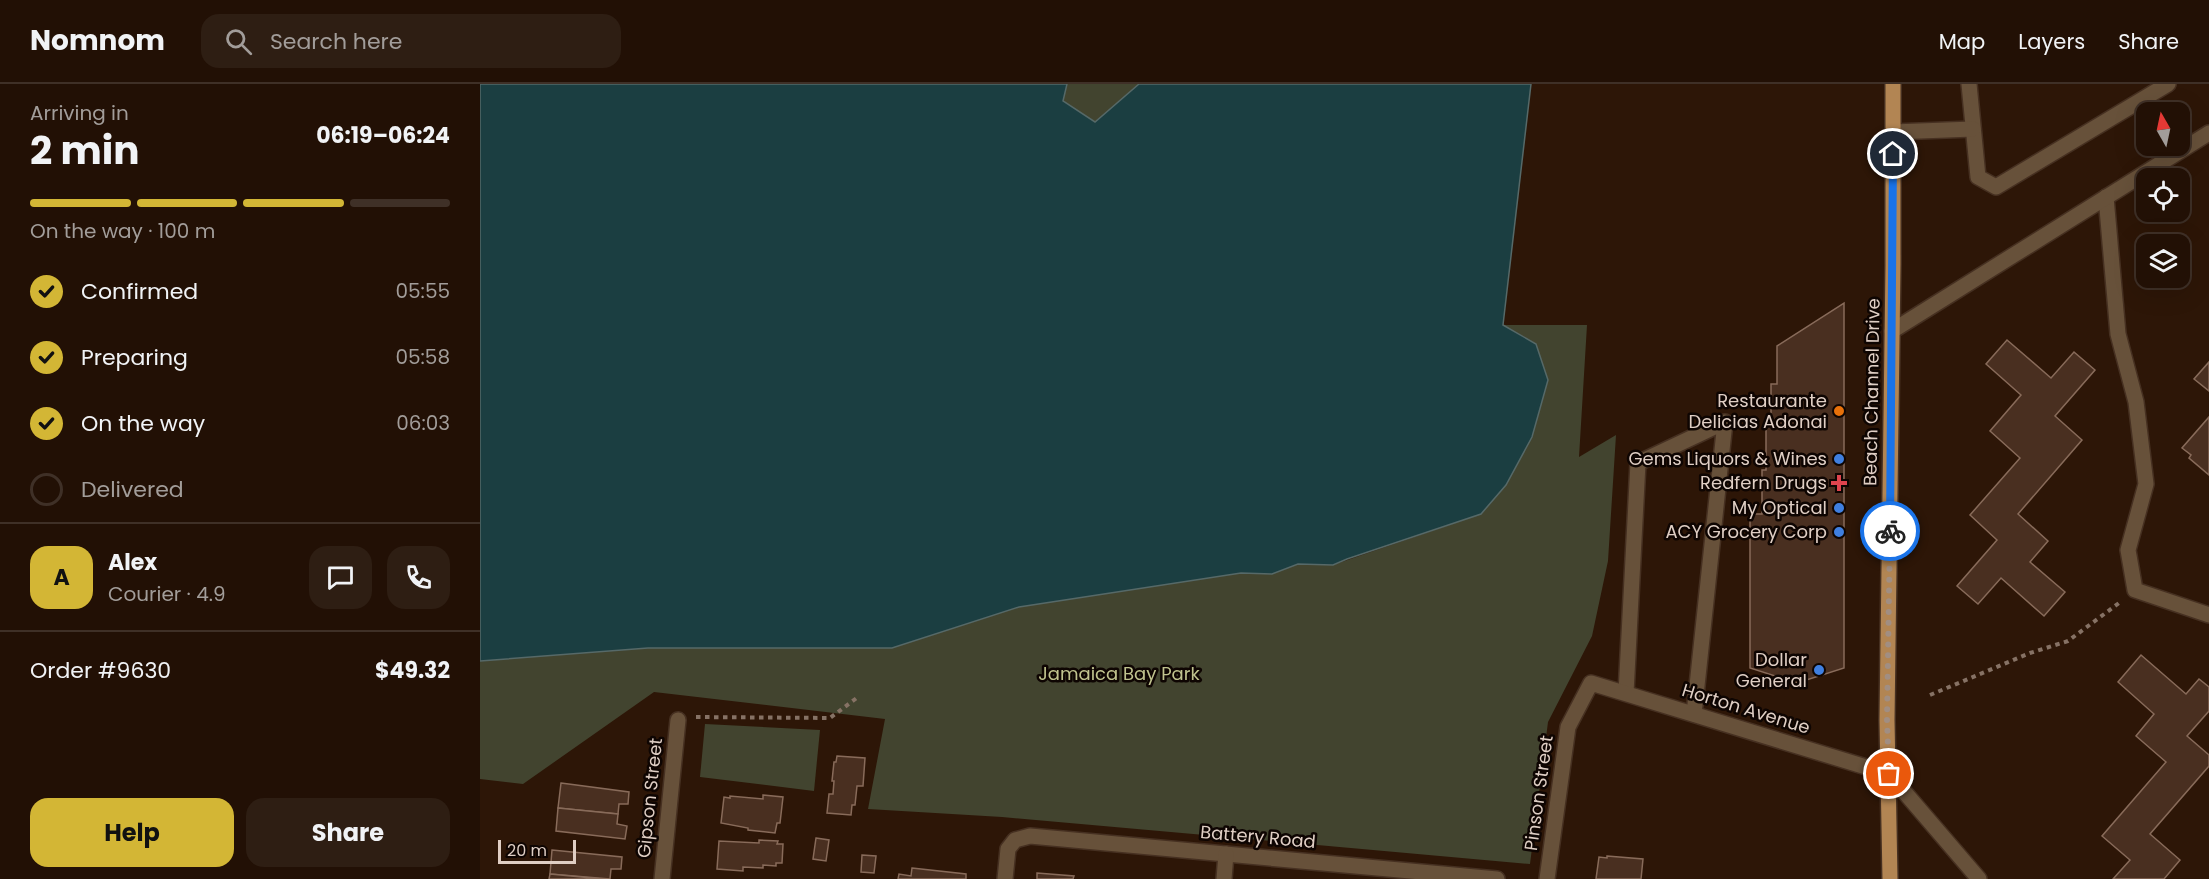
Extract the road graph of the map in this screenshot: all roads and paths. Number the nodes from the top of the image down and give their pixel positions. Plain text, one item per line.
1 (1893, 84) edge
2 (1969, 84) edge
3 (2168, 84) edge
4 (1972, 129) junction
5 (1893, 132) junction
6 (2209, 133) edge
7 (2106, 197) junction
8 (1892, 331) junction
9 (2135, 590) junction
10 (2209, 615) edge
11 (1591, 683) joint
12 (1626, 693) junction
13 (1930, 695) dead end
14 (858, 697) dead end
15 (1694, 714) junction
16 (678, 720) joint
17 (1889, 774) junction
18 (1226, 854) junction
19 (662, 879) edge
20 (1005, 879) edge
21 (1224, 879) edge
22 (1497, 879) edge
23 (1547, 879) edge
24 (1890, 879) edge
25 (1979, 879) edge

1 - 5 main road, Beach Channel Drive
2 - 4 street
3 - 4 street
4 - 5 street
5 - 8 main road, Beach Channel Drive
6 - 7 street
7 - 8 street
7 - 9 street
8 - 17 main road, Beach Channel Drive
9 - 10 street
9 - 13 path
11 - 12 street, Horton Avenue
11 - 23 street, Pinson Street
12 - 15 street, Horton Avenue
12 - 15 street
14 - 16 path
15 - 17 street, Horton Avenue
16 - 19 street, Gipson Street
17 - 24 main road, Beach Channel Drive
17 - 25 street
18 - 20 street, Battery Road
18 - 21 street
18 - 22 street, Battery Road

